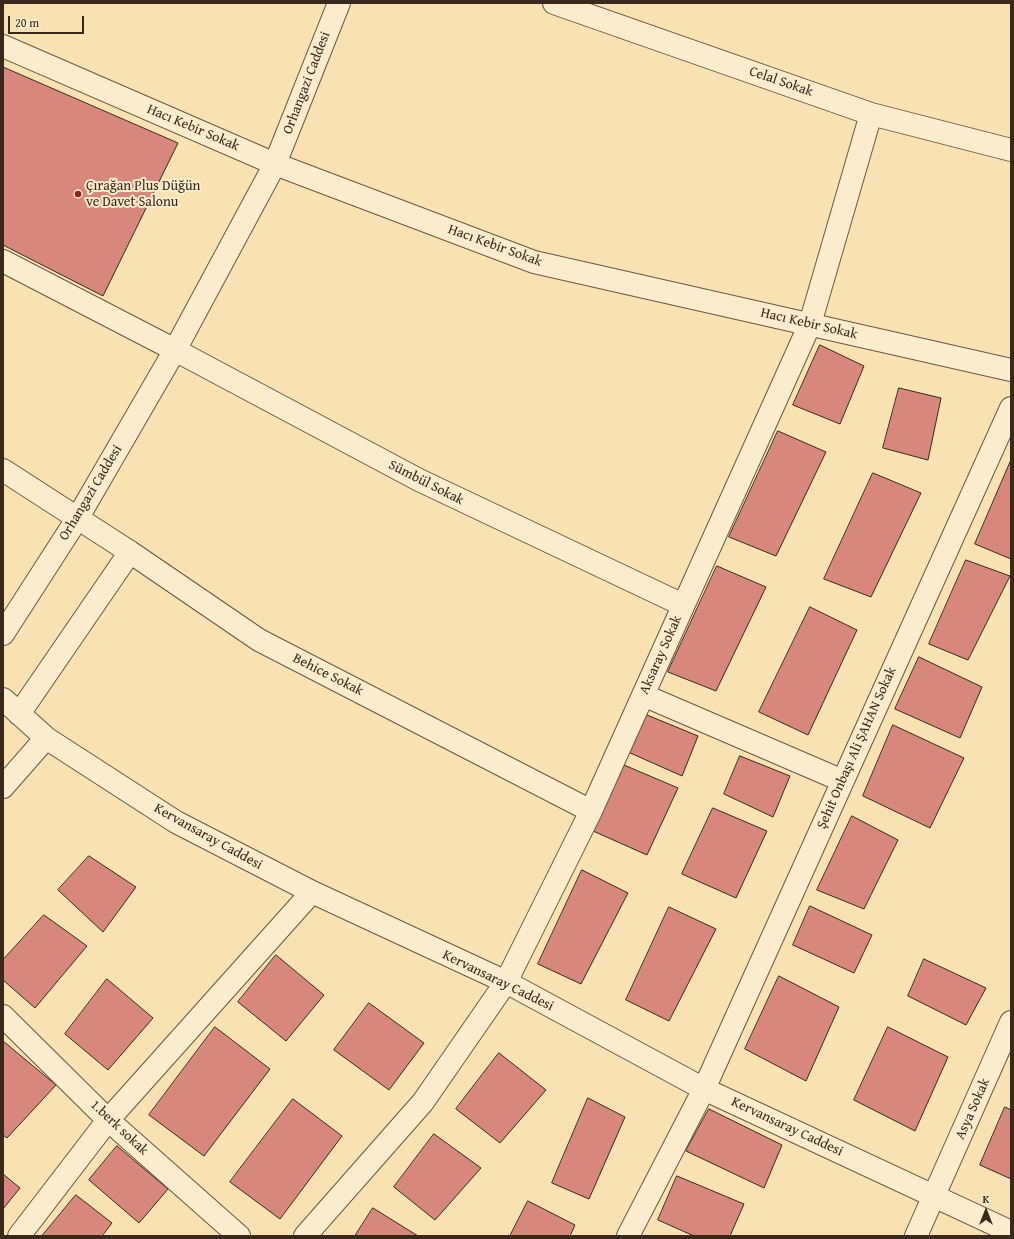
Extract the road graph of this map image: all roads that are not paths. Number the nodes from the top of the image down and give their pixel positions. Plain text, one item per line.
1 (339, 3) edge
2 (554, 3) edge
3 (3, 46) edge
4 (871, 114) junction
5 (1011, 150) edge
6 (275, 164) junction
7 (3, 261) edge
8 (810, 324) junction
9 (175, 350) junction
10 (1011, 370) edge
11 (1011, 408) edge
12 (3, 470) edge
13 (77, 519) junction
14 (130, 552) junction
15 (683, 605) junction
16 (3, 634) edge
17 (643, 695) junction
18 (3, 699) edge
19 (19, 714) junction
20 (46, 738) junction
21 (843, 781) junction
22 (3, 787) edge
23 (591, 811) junction
24 (312, 892) junction
25 (506, 982) junction
26 (3, 1016) edge
27 (1011, 1022) edge
28 (704, 1088) junction
29 (108, 1120) junction
30 (934, 1196) junction
31 (1011, 1232) edge
32 (19, 1236) edge
33 (239, 1236) edge
34 (305, 1236) edge
35 (628, 1236) edge
36 (916, 1236) edge

1 - 6 street, Orhangazi Caddesi
2 - 4 street, Celal Sokak
3 - 6 street, Hacı Kebir Sokak
4 - 5 street, Celal Sokak
4 - 8 street, Aksaray Sokak
6 - 8 street, Hacı Kebir Sokak
6 - 9 street, Orhangazi Caddesi
7 - 9 street, Sümbül Sokak
8 - 10 street, Hacı Kebir Sokak
8 - 15 street, Aksaray Sokak
9 - 13 street, Orhangazi Caddesi
9 - 15 street, Sümbül Sokak
11 - 21 street, Şehit Onbaşı Ali ŞAHAN Sokak
12 - 13 street, Behice Sokak
13 - 14 street, Behice Sokak
13 - 16 street, Orhangazi Caddesi
14 - 19 street
14 - 23 street, Behice Sokak
15 - 17 street, Aksaray Sokak
17 - 21 street
17 - 23 street, Aksaray Sokak
18 - 19 street, Kervansaray Caddesi
19 - 20 street, Kervansaray Caddesi
20 - 22 street
20 - 24 street, Kervansaray Caddesi
21 - 28 street, Şehit Onbaşı Ali ŞAHAN Sokak
23 - 25 street, Aksaray Sokak
24 - 25 street, Kervansaray Caddesi
24 - 29 street
25 - 28 street, Kervansaray Caddesi
25 - 34 street, Aksaray Sokak
26 - 29 street, 1.berk sokak
27 - 30 street, Asya Sokak
28 - 30 street, Kervansaray Caddesi
28 - 35 street, Şehit Onbaşı Ali ŞAHAN Sokak
29 - 32 street
29 - 33 street, 1.berk sokak
30 - 31 street, Kervansaray Caddesi
30 - 36 street, Asya Sokak

